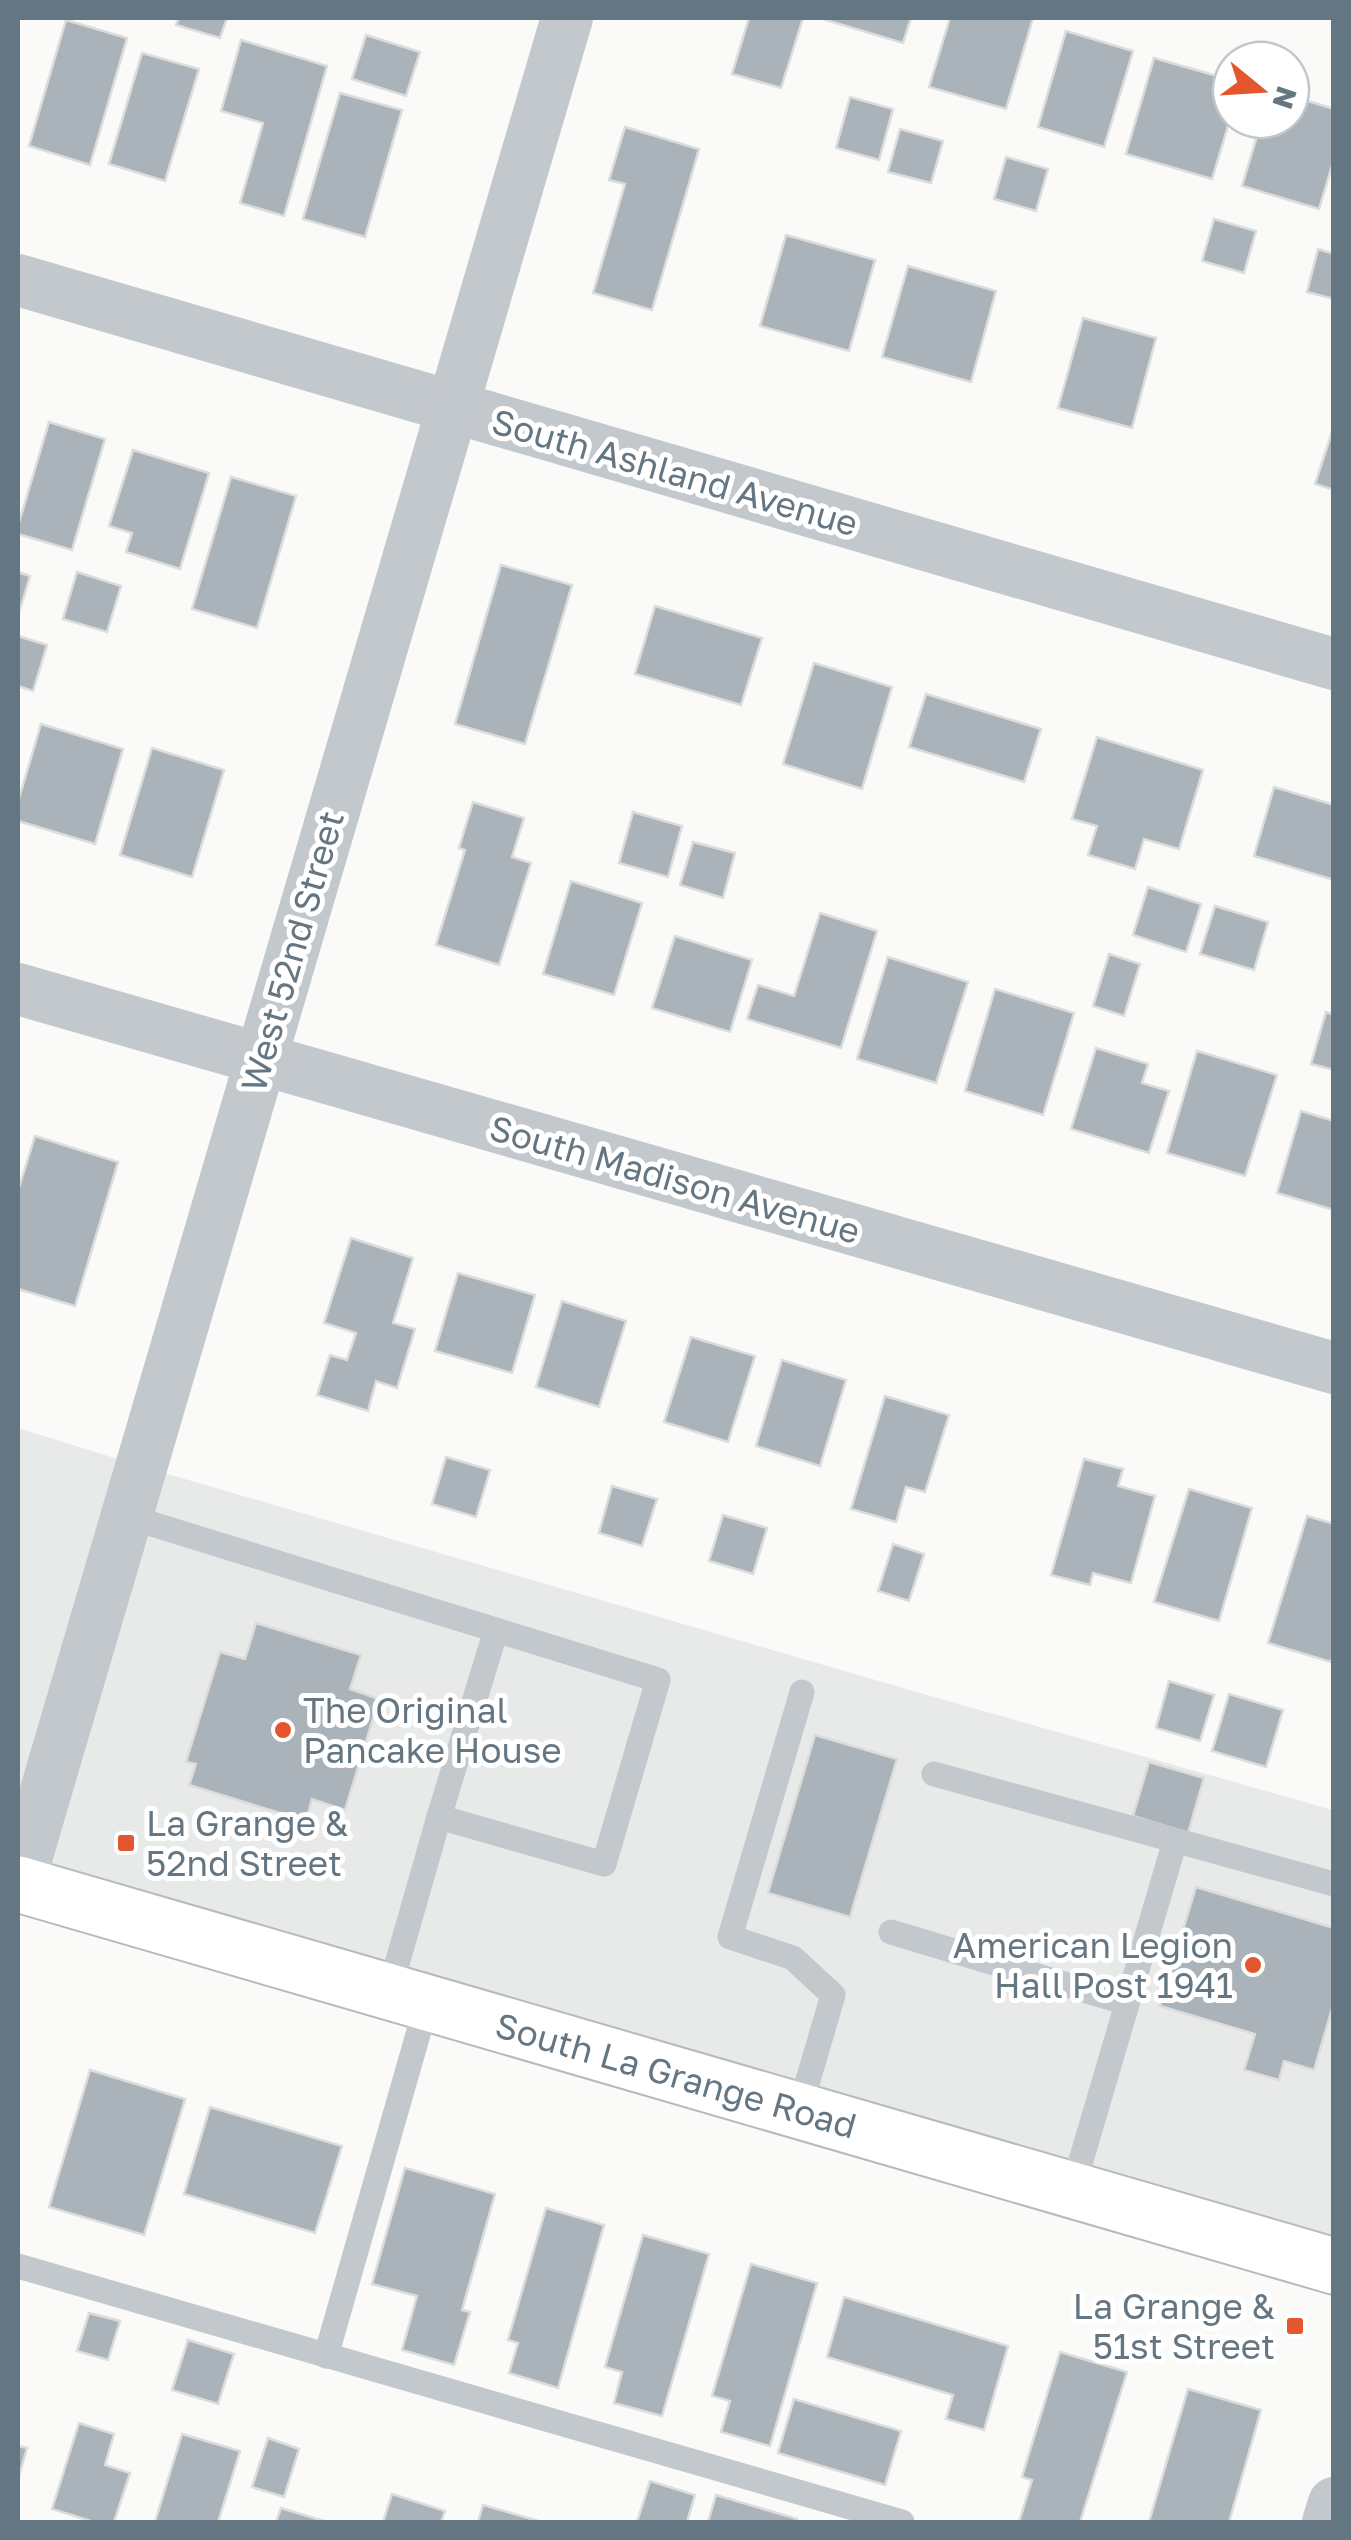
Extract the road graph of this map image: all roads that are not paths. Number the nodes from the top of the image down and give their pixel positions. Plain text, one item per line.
1 (567, 18) edge
2 (18, 280) edge
3 (452, 408) junction
4 (1334, 664) edge
5 (18, 989) edge
6 (260, 1060) junction
7 (1334, 1368) edge
8 (126, 1516) junction
9 (496, 1630) junction
10 (802, 1692) dead end
11 (934, 1774) dead end
12 (439, 1817) junction
13 (1175, 1841) junction
14 (1334, 1884) edge
15 (18, 1885) edge
16 (891, 1932) dead end
17 (408, 1997) junction
18 (1127, 2004) junction
19 (799, 2111) junction
20 (1072, 2190) junction
21 (18, 2266) edge
22 (1334, 2266) edge
23 (326, 2356) junction
24 (1334, 2503) edge
25 (902, 2522) edge
26 (1328, 2522) edge

1 - 3 street, West 52nd Street
2 - 3 street, South Ashland Avenue
3 - 4 street, South Ashland Avenue
3 - 6 street, West 52nd Street
5 - 6 street, South Madison Avenue
6 - 7 street, South Madison Avenue
6 - 8 street, West 52nd Street
8 - 9 lane
8 - 15 street, West 52nd Street
9 - 12 lane
9 - 12 lane
10 - 19 lane
11 - 13 lane
12 - 17 lane
13 - 14 lane
13 - 18 lane
15 - 17 main road, South La Grange Road
16 - 18 lane
17 - 19 main road, South La Grange Road
17 - 23 lane
18 - 20 lane
19 - 20 main road, South La Grange Road
20 - 22 main road, South La Grange Road
21 - 23 lane
23 - 25 lane
24 - 26 street

